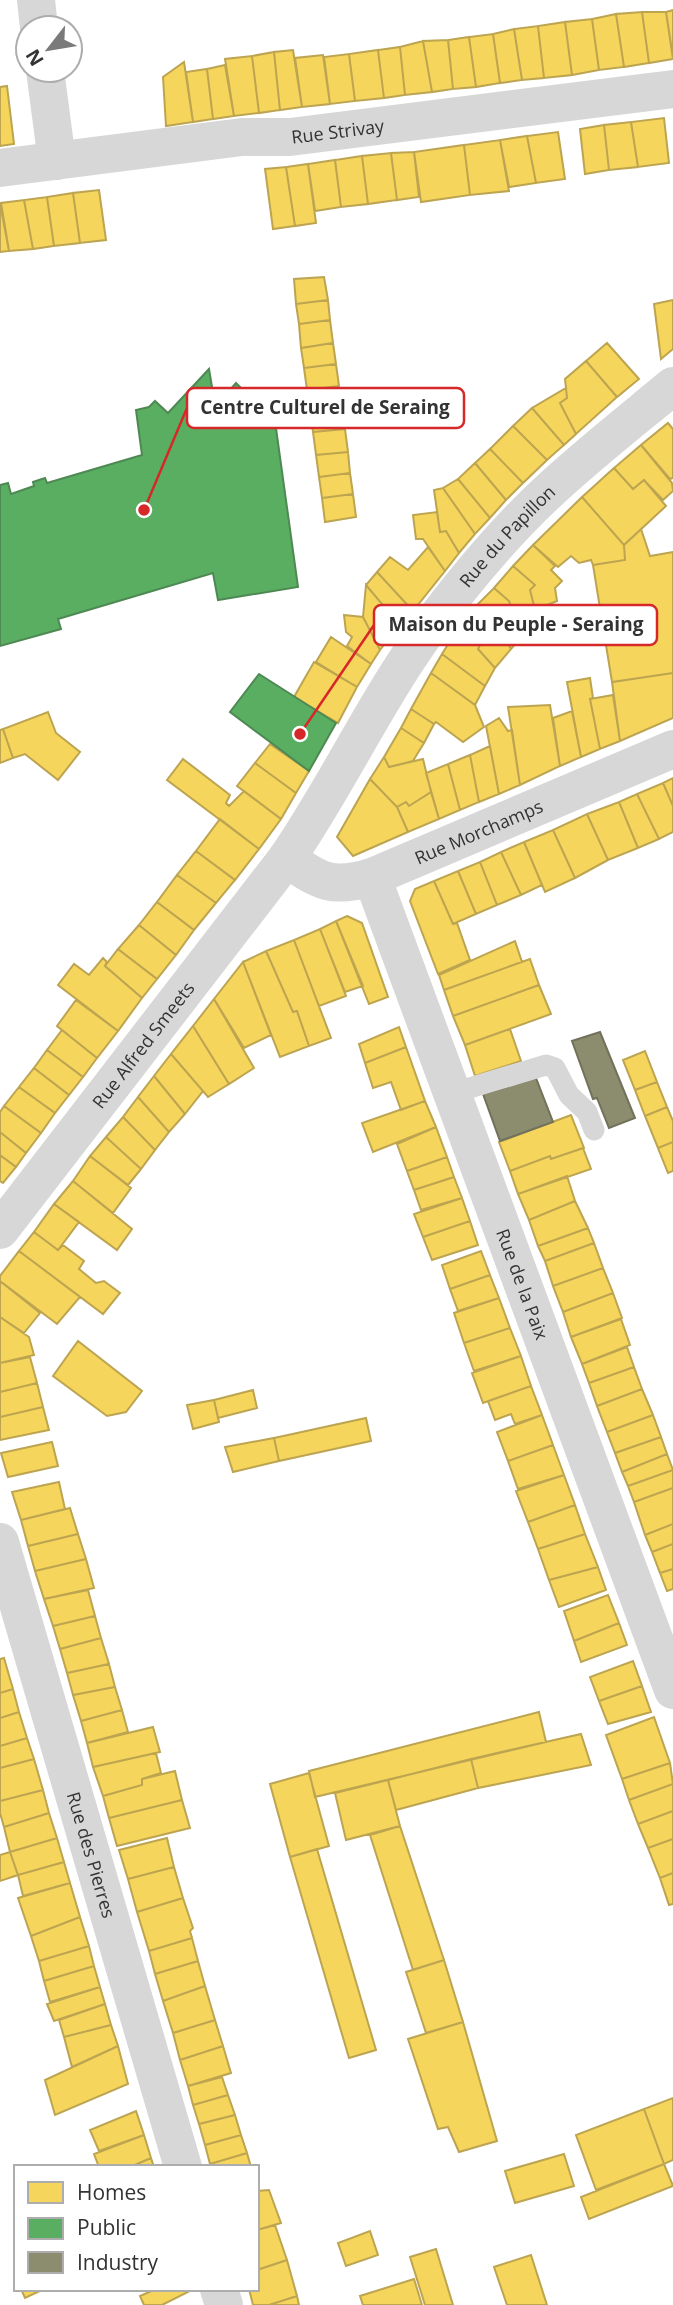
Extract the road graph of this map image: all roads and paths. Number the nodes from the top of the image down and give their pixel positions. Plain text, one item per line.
1 (47, 84) edge
2 (673, 89) edge
3 (57, 161) junction
4 (0, 169) edge
5 (673, 386) edge
6 (673, 749) edge
7 (287, 858) junction
8 (372, 877) junction
9 (453, 1093) junction
10 (594, 1130) dead end
11 (0, 1230) edge
12 (0, 1542) edge
13 (673, 1689) edge
14 (182, 2165) edge

1 - 3 street
2 - 3 street, Rue Strivay
3 - 4 street, Rue Strivay
5 - 7 street, Rue du Papillon
6 - 8 street, Rue Morchamps
7 - 8 street, Rue Morchamps
7 - 11 street, Rue Alfred Smeets
8 - 9 street, Rue de la Paix
9 - 10 lane
9 - 13 street, Rue de la Paix
12 - 14 street, Rue des Pierres

